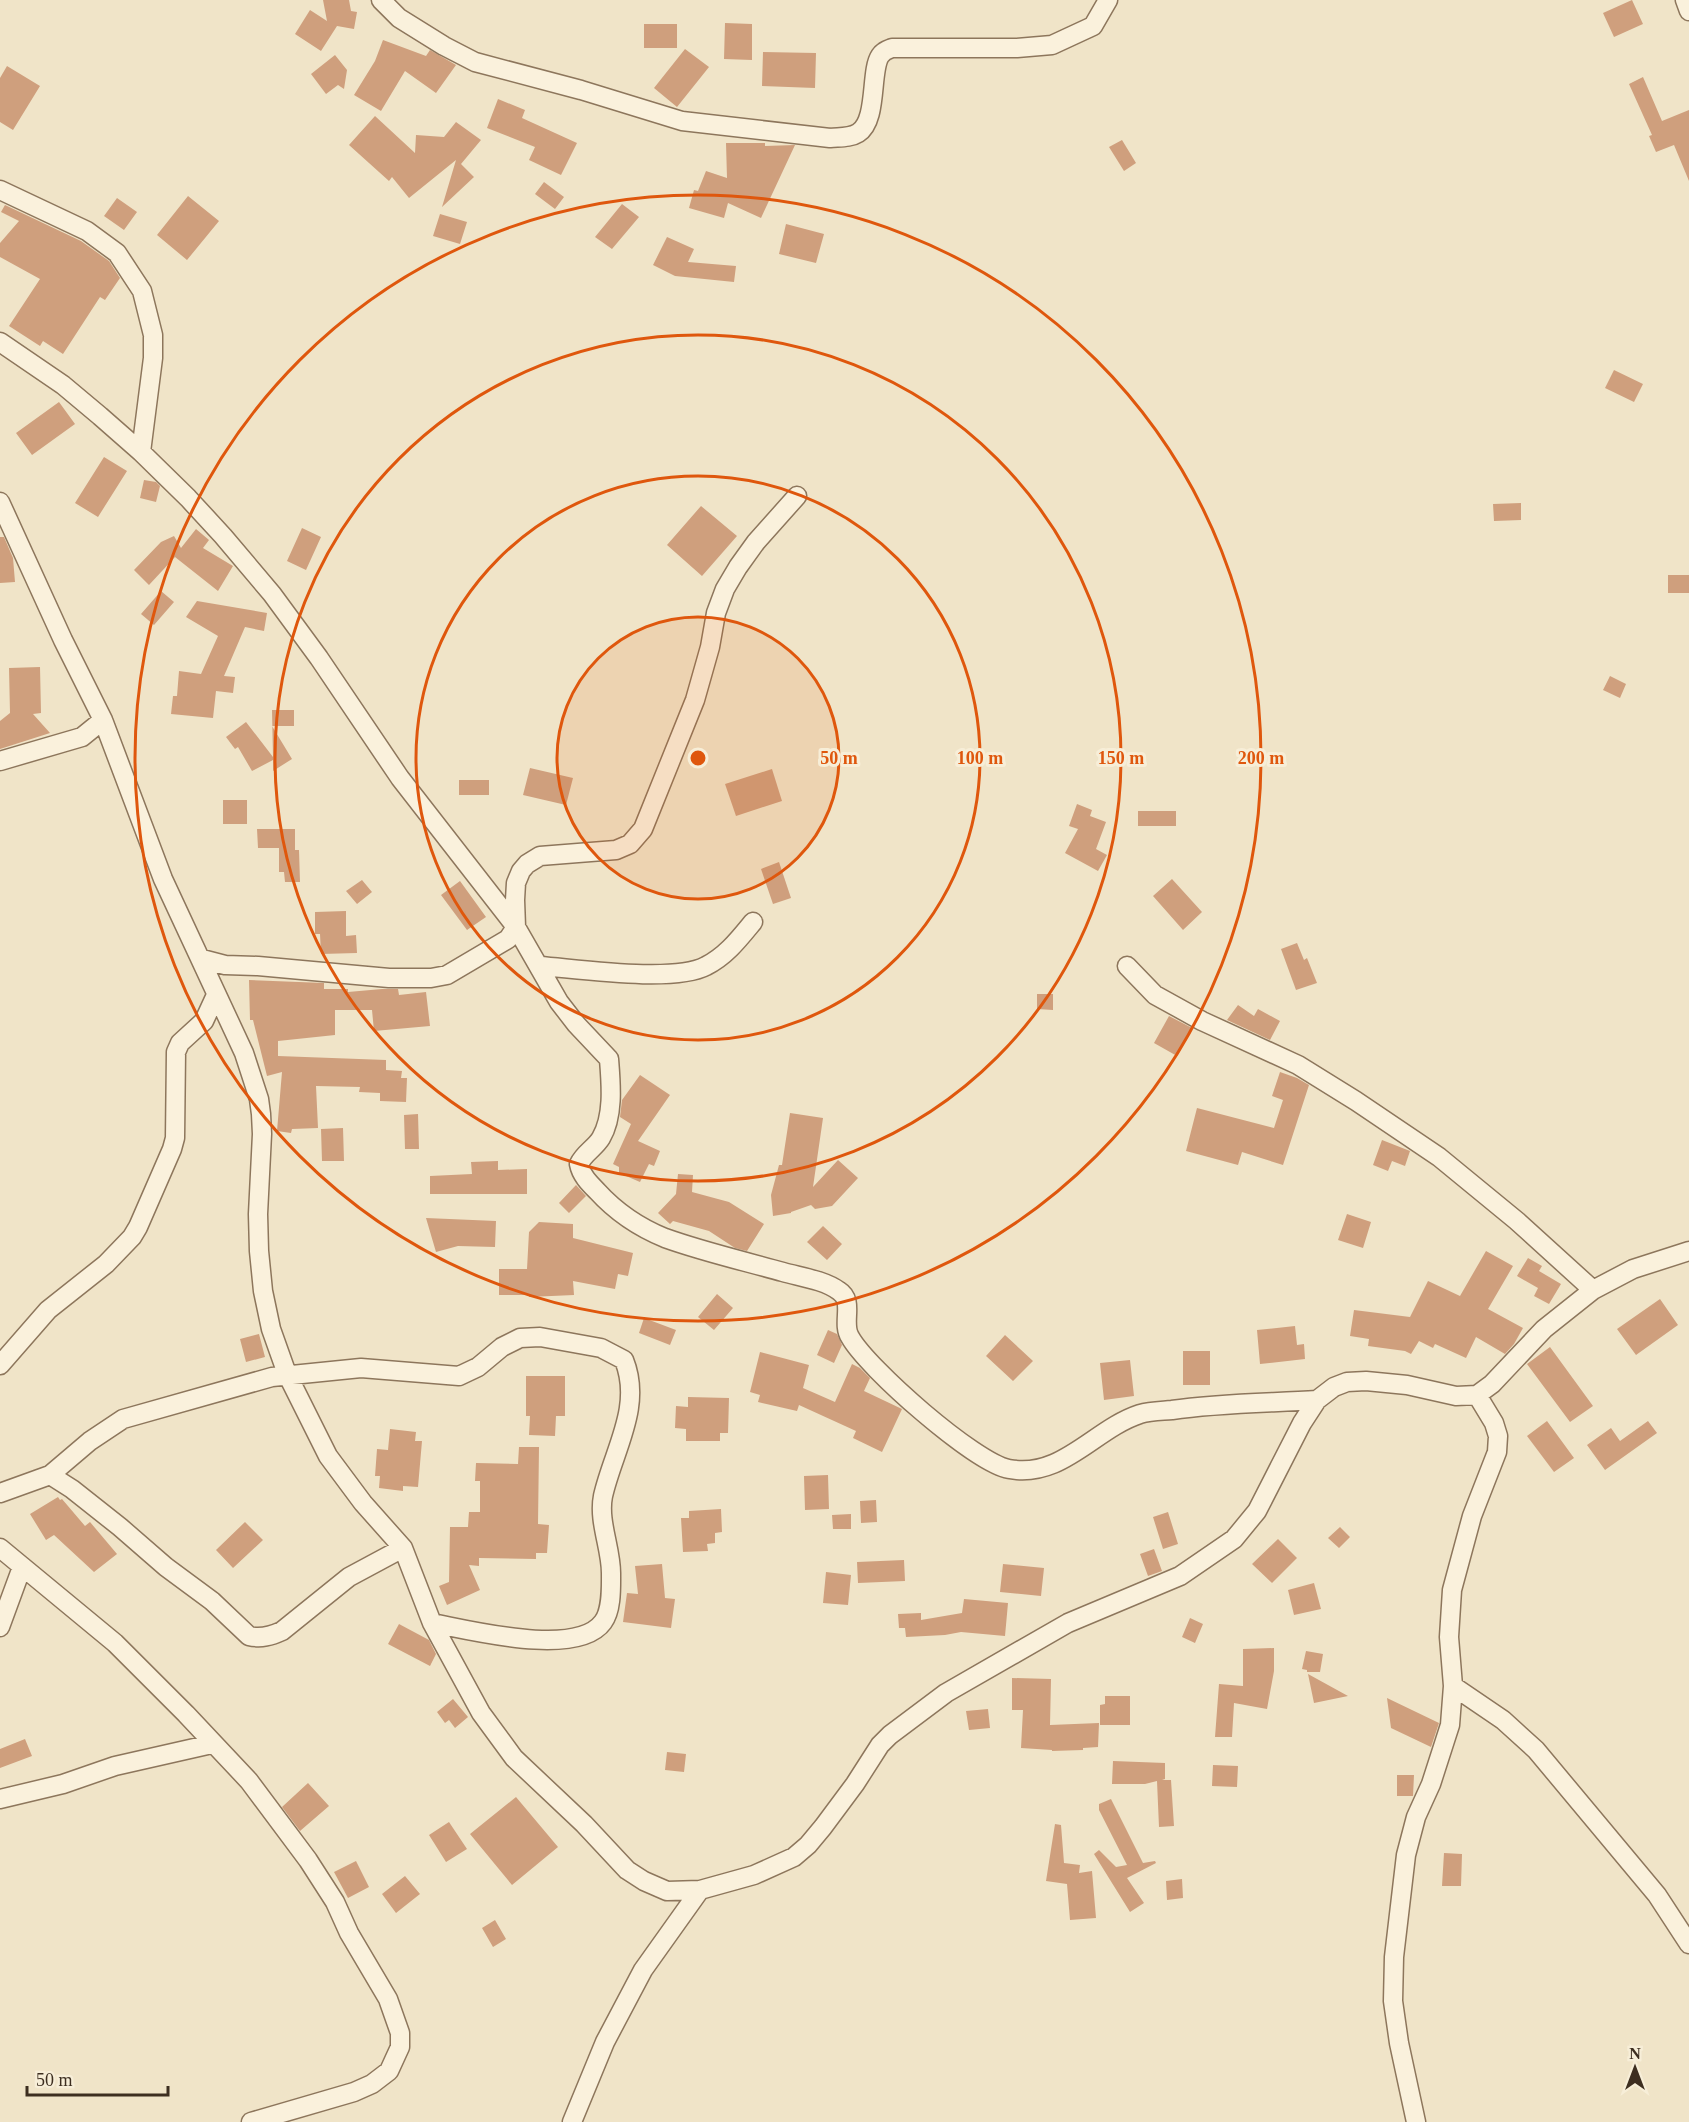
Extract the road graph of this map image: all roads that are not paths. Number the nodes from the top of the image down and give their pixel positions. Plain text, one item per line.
1 (381, 0) edge
2 (1108, 0) edge
3 (1684, 0) edge
4 (1689, 11) edge
5 (0, 190) edge
6 (0, 342) edge
7 (141, 452) junction
8 (797, 496) dead end
9 (0, 502) edge
10 (103, 720) junction
11 (0, 761) edge
12 (753, 922) dead end
13 (516, 927) junction
14 (202, 959) junction
15 (540, 966) junction
16 (1127, 966) dead end
17 (216, 995) junction
18 (1689, 1251) edge
19 (1593, 1290) junction
20 (0, 1365) edge
21 (287, 1374) junction
22 (1477, 1395) junction
23 (1317, 1400) junction
24 (50, 1475) junction
25 (2, 1487) edge
26 (0, 1548) edge
27 (403, 1548) junction
28 (22, 1567) junction
29 (432, 1623) junction
30 (0, 1627) edge
31 (1453, 1686) junction
32 (212, 1744) junction
33 (0, 1799) edge
34 (700, 1890) junction
35 (1689, 1944) edge
36 (573, 2120) edge
37 (252, 2122) edge
38 (1416, 2122) edge

1 - 2 street
3 - 4 street
5 - 7 street
6 - 7 street
7 - 13 street
8 - 13 street
9 - 10 street
10 - 11 street
10 - 14 street
12 - 15 street
13 - 14 street
13 - 15 street
14 - 17 street
15 - 23 street
16 - 19 street
17 - 20 street
17 - 21 street
18 - 19 street
19 - 22 street
21 - 24 street
21 - 27 street
21 - 29 street
22 - 23 street
22 - 31 street
23 - 34 street
24 - 25 street
24 - 27 street
26 - 28 street
27 - 29 street
28 - 30 street
28 - 32 street
29 - 34 street
31 - 35 street
31 - 38 street
32 - 33 street
32 - 37 street
34 - 36 street

